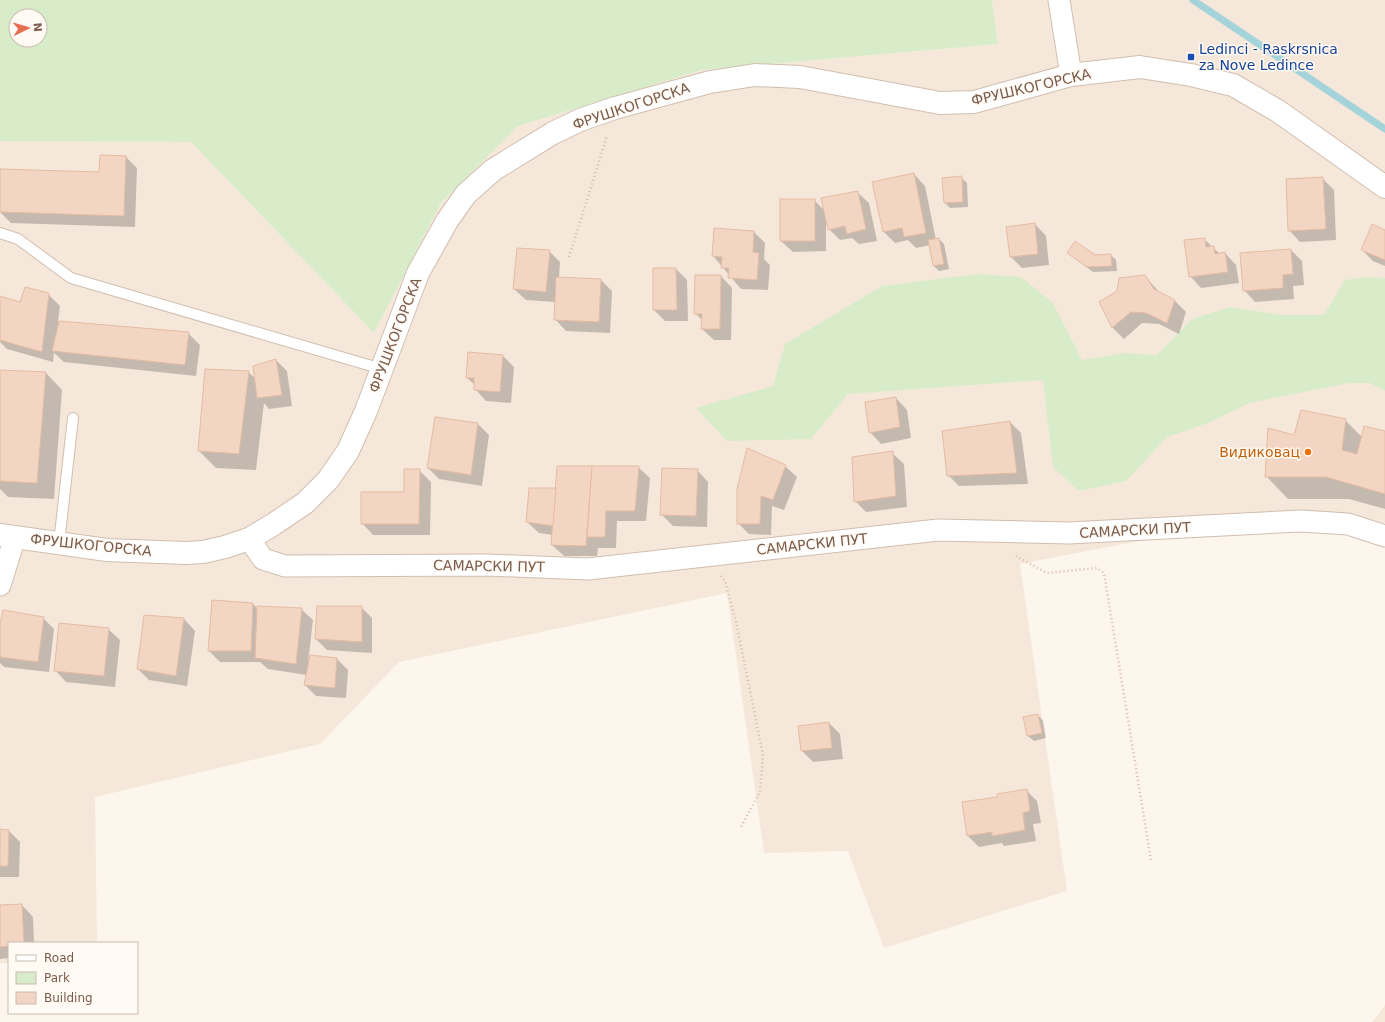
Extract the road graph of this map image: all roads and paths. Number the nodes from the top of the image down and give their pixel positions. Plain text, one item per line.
1 (1059, 0) edge
2 (1071, 76) junction
3 (615, 108) junction
4 (1385, 187) edge
5 (0, 233) edge
6 (569, 257) dead end
7 (382, 369) junction
8 (73, 418) dead end
9 (1006, 531) junction
10 (7, 536) edge
11 (1385, 536) edge
12 (249, 539) junction
13 (59, 543) junction
14 (705, 555) junction
15 (0, 585) edge
16 (741, 827) dead end
17 (1151, 860) dead end

1 - 2 street
2 - 3 street, ФРУШКОГОРСКА
2 - 4 street, ФРУШКОГОРСКА
3 - 6 path
3 - 7 street, ФРУШКОГОРСКА
5 - 7 lane
7 - 12 street, ФРУШКОГОРСКА
8 - 13 lane
9 - 11 street, САМАРСКИ ПУТ
9 - 14 street, САМАРСКИ ПУТ
9 - 17 path
10 - 13 street, ФРУШКОГОРСКА
10 - 15 street, ФРУШКОГОРСКА
12 - 13 street, ФРУШКОГОРСКА
12 - 14 street, САМАРСКИ ПУТ
14 - 16 path

